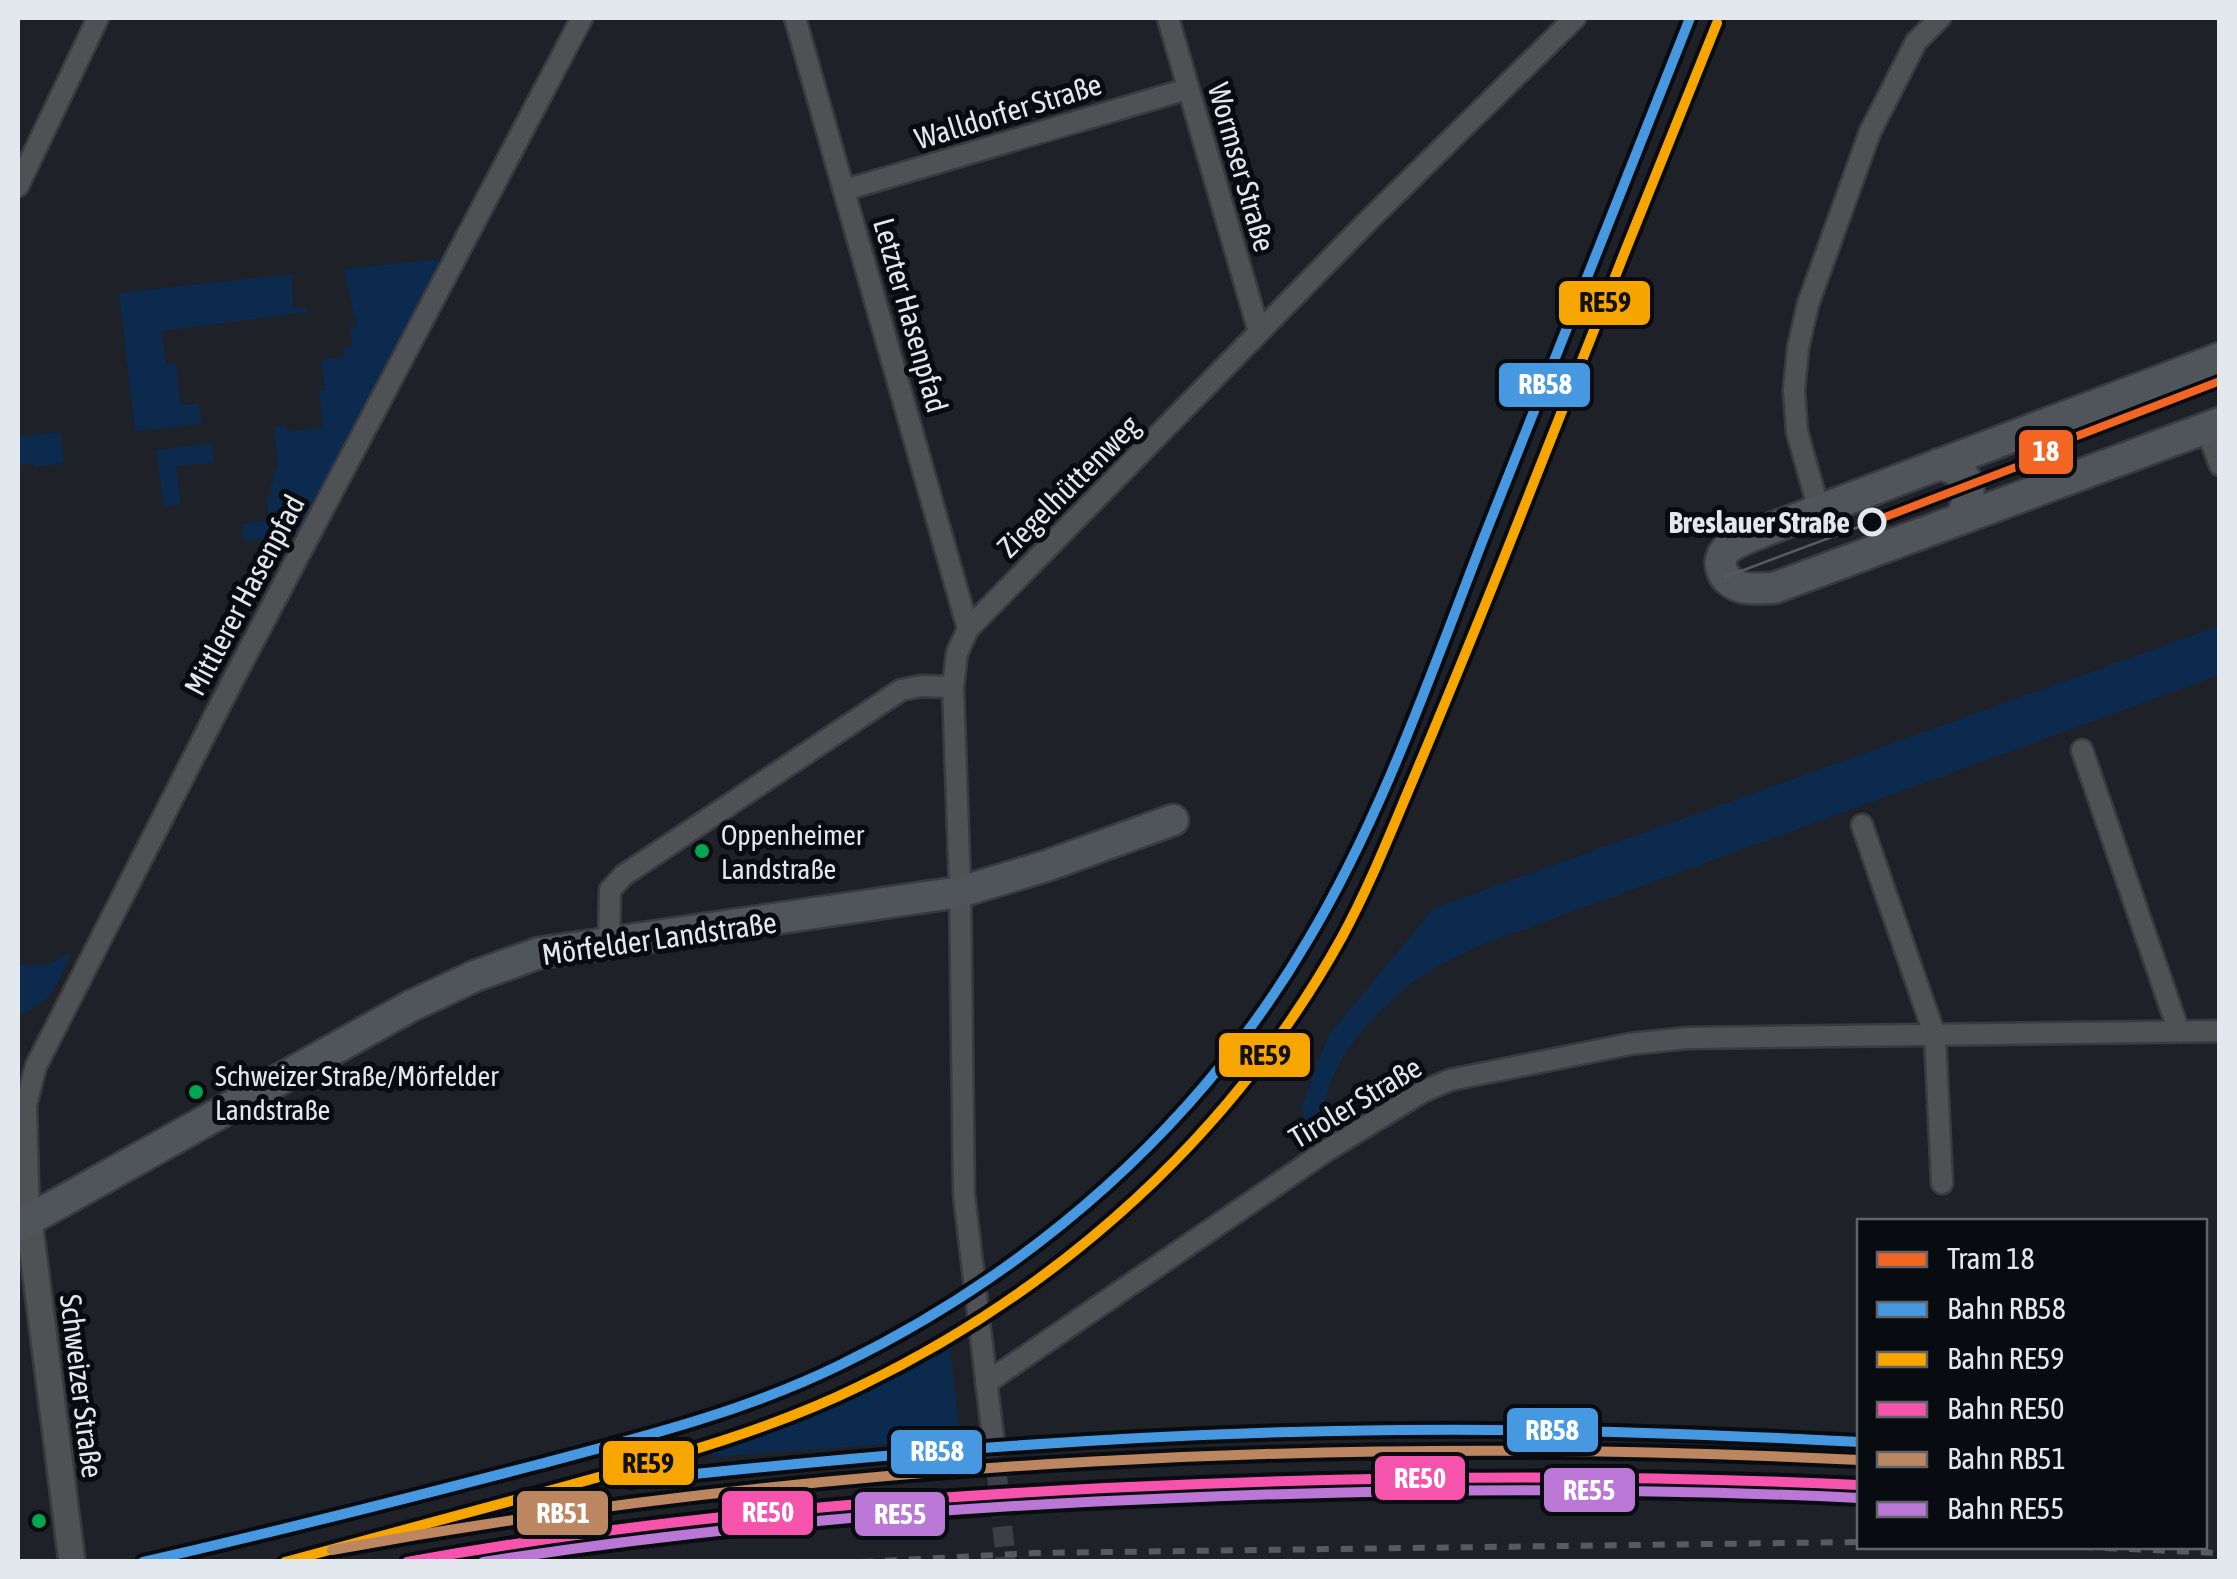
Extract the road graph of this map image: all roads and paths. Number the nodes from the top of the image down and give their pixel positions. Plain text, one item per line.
1 (98, 18) edge
2 (582, 18) edge
3 (796, 18) edge
4 (1168, 18) edge
5 (1575, 18) edge
6 (1928, 18) edge
7 (1940, 18) edge
8 (1916, 42) junction
9 (1187, 88) junction
10 (18, 186) edge
11 (845, 190) junction
12 (1259, 332) junction
13 (2220, 358) edge
14 (2213, 426) edge
15 (1939, 464) junction
16 (2220, 465) edge
17 (1819, 510) junction
18 (1961, 518) junction
19 (968, 630) junction
20 (953, 687) junction
21 (2082, 750) dead end
22 (1173, 820) dead end
23 (1862, 825) dead end
24 (960, 892) junction
25 (609, 941) junction
26 (2220, 1031) edge
27 (2179, 1032) junction
28 (1935, 1036) junction
29 (1942, 1183) dead end
30 (23, 1223) edge
31 (18, 1294) edge
32 (41, 1312) junction
33 (986, 1383) junction
34 (993, 1436) tunnel mouth
35 (72, 1562) edge

1 - 10 street
2 - 30 street, Mittlerer Hasenpfad
3 - 11 street, Letzter Hasenpfad
4 - 9 street, Wormser Straße
5 - 12 street, Ziegelhüttenweg
6 - 8 street
7 - 8 street
8 - 17 street
9 - 11 street, Walldorfer Straße
9 - 12 street, Wormser Straße
11 - 19 street, Letzter Hasenpfad
12 - 19 street, Ziegelhüttenweg
13 - 15 main road
14 - 16 street
14 - 18 main road
15 - 17 main road
15 - 18 main road
17 - 18 main road
19 - 20 street, Ziegelhüttenweg
20 - 24 street
20 - 25 street
21 - 27 street
22 - 24 main road, Mörfelder Landstraße
23 - 28 street
24 - 25 main road, Mörfelder Landstraße
24 - 33 street
25 - 30 main road, Mörfelder Landstraße
26 - 27 street, Tiroler Straße
27 - 28 street, Tiroler Straße
28 - 29 street
28 - 33 street, Tiroler Straße
30 - 32 street, Schweizer Straße
31 - 32 street
32 - 35 street, Schweizer Straße
33 - 34 street

